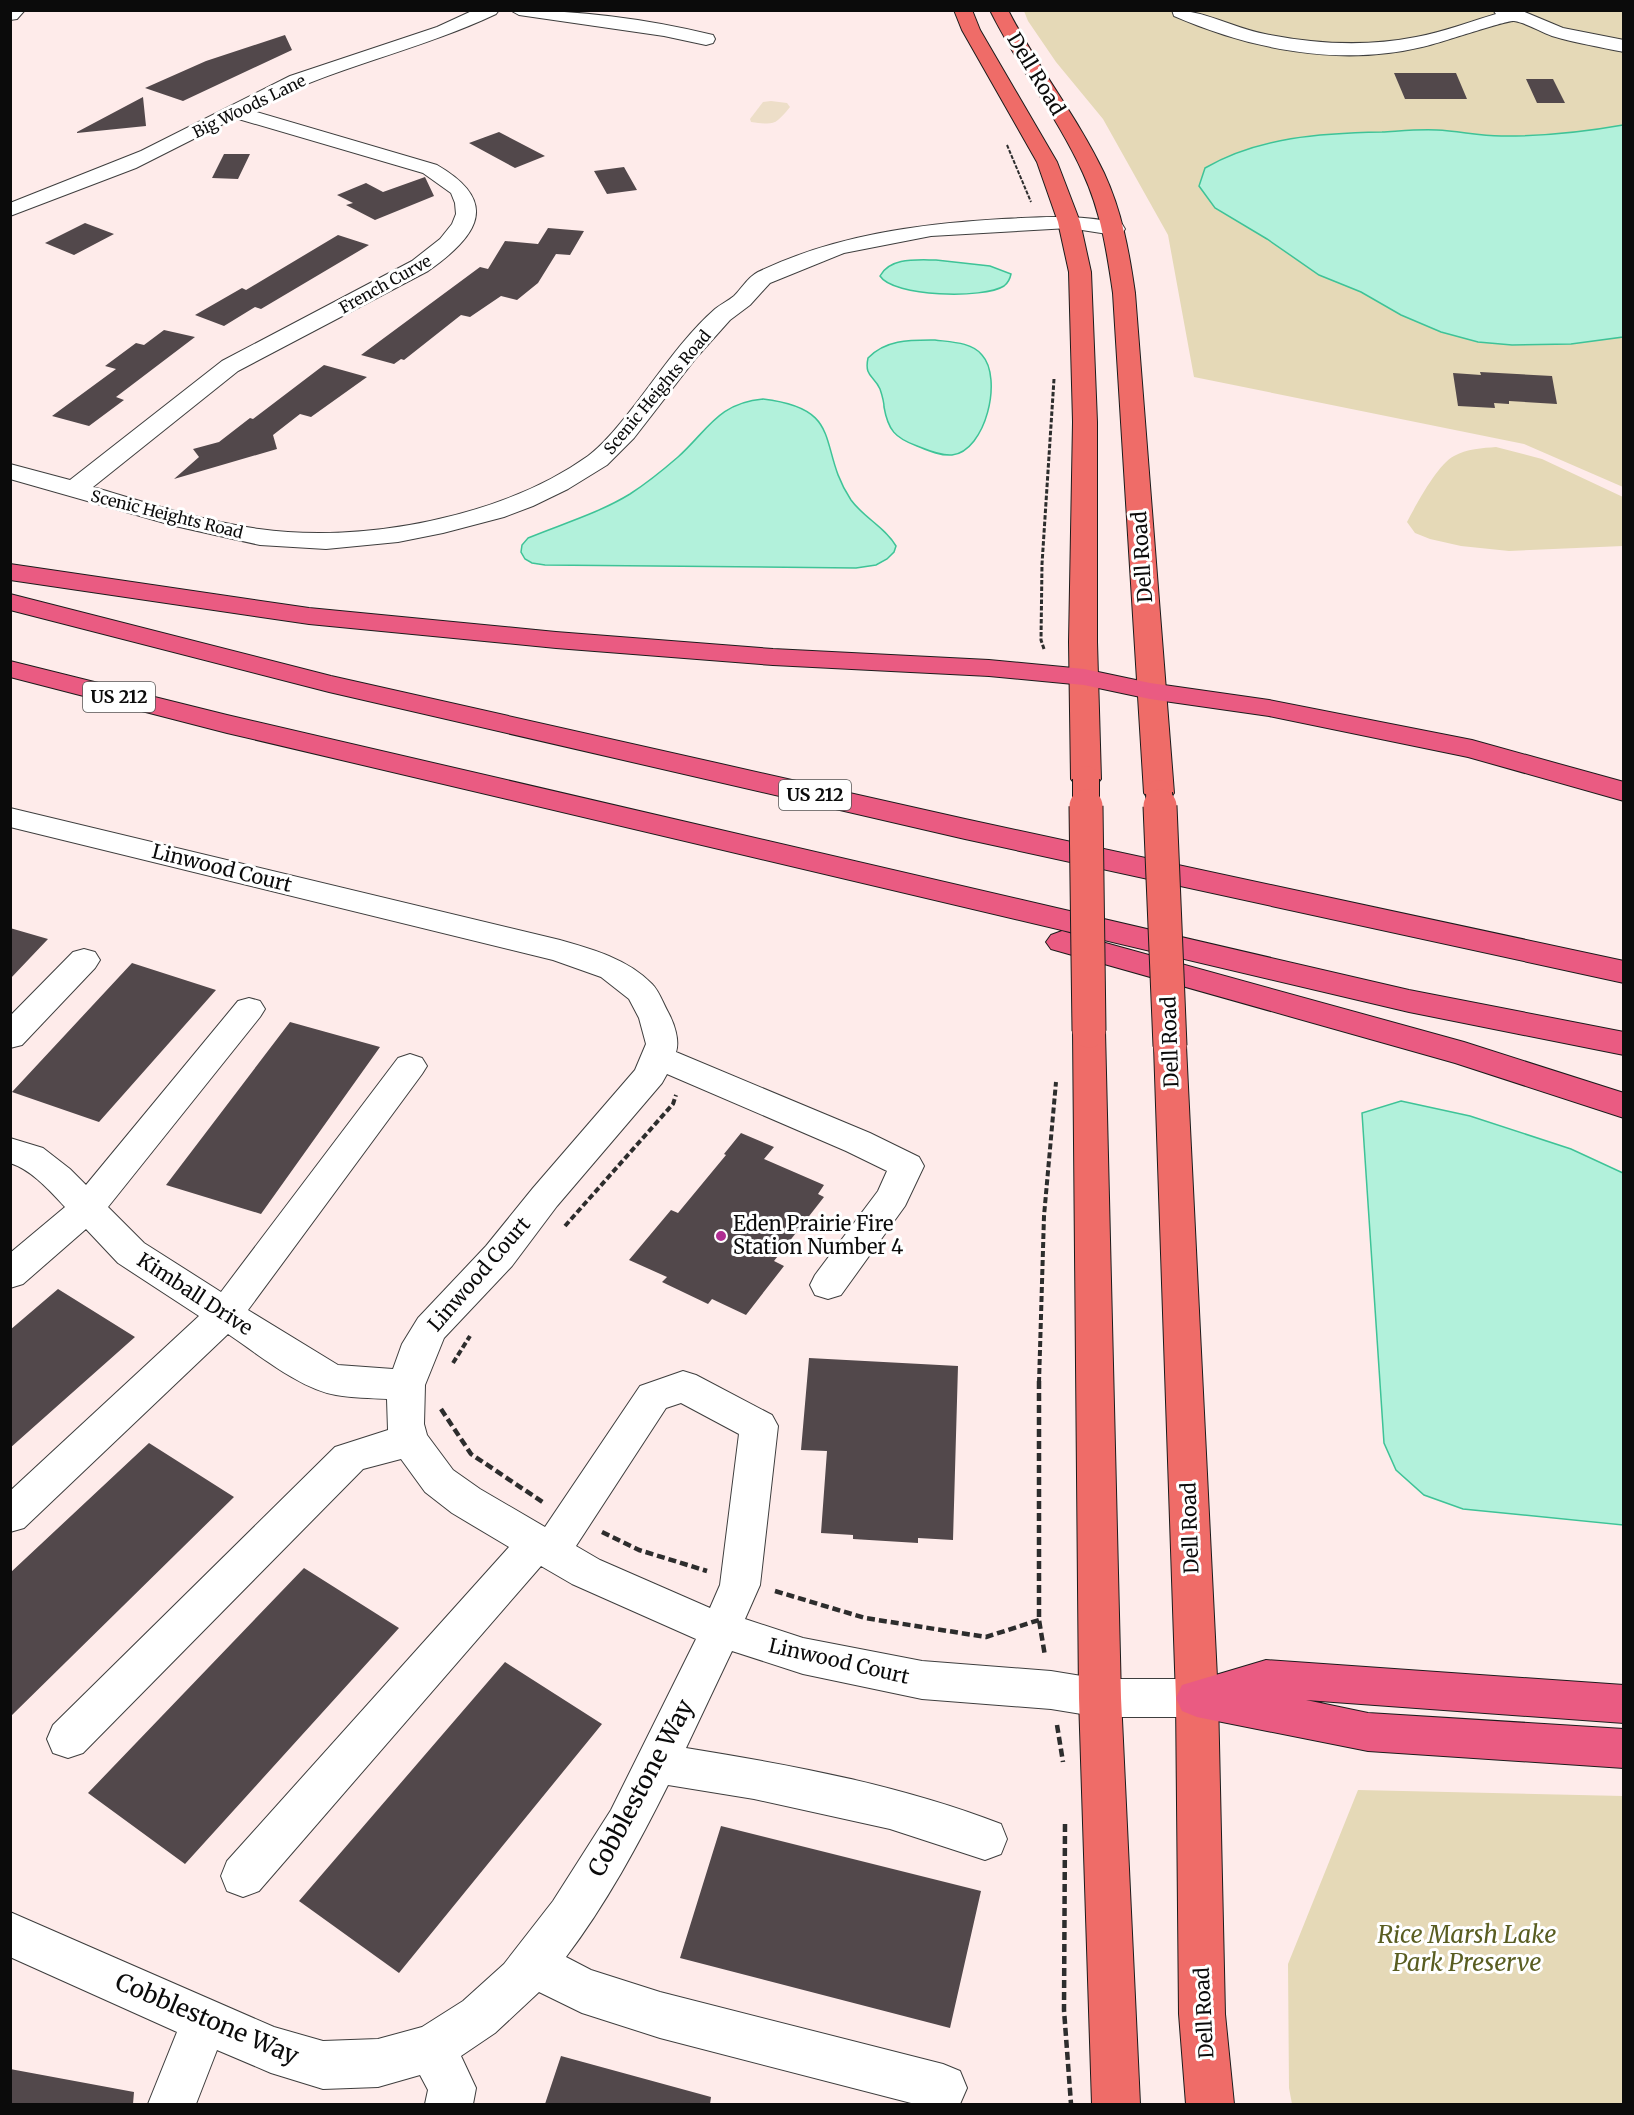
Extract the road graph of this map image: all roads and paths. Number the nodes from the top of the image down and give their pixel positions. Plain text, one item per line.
1 (16, 10) edge
2 (490, 10) edge
3 (519, 10) edge
4 (963, 10) edge
5 (999, 10) edge
6 (1180, 12) dead end
7 (1507, 13) edge
8 (10, 15) edge
9 (706, 39) dead end
10 (1623, 46) edge
11 (234, 112) junction
12 (1006, 143) dead end
13 (10, 210) edge
14 (1036, 224) junction
15 (1114, 229) junction
16 (1071, 230) junction
17 (742, 300) junction
18 (1055, 370) dead end
19 (10, 471) edge
20 (73, 490) junction
21 (10, 572) edge
22 (10, 602) edge
23 (10, 669) edge
24 (1054, 674) junction
25 (1084, 677) junction
26 (1150, 691) junction
27 (227, 724) junction
28 (1623, 792) edge
29 (10, 817) edge
30 (84, 960) dead end
31 (1623, 972) edge
32 (249, 1009) dead end
33 (10, 1037) edge
34 (1623, 1044) edge
35 (657, 1058) junction
36 (410, 1066) dead end
37 (1056, 1079) dead end
38 (1623, 1106) edge
39 (10, 1150) edge
40 (87, 1209) junction
41 (10, 1274) edge
42 (828, 1285) dead end
43 (225, 1314) junction
44 (406, 1385) junction
45 (410, 1441) junction
46 (10, 1516) edge
47 (544, 1547) junction
48 (721, 1630) junction
49 (1052, 1690) junction
50 (1100, 1698) junction
51 (1197, 1698) junction
52 (1623, 1704) edge
53 (68, 1739) dead end
54 (1623, 1749) edge
55 (657, 1763) junction
56 (1065, 1772) dead end
57 (1065, 1820) dead end
58 (985, 1839) dead end
59 (243, 1876) dead end
60 (10, 1934) edge
61 (532, 1964) junction
62 (205, 2021) junction
63 (432, 2048) junction
64 (943, 2088) dead end
65 (172, 2104) edge
66 (449, 2104) edge
67 (1071, 2104) edge
68 (1116, 2104) edge
69 (1210, 2104) edge

1 - 8 street
2 - 11 street, Big Woods Lane
3 - 9 street
4 - 16 main road, Dell Road
5 - 15 main road, Dell Road
6 - 7 street
7 - 10 street
11 - 13 street, Big Woods Lane
11 - 20 street, French Curve
12 - 14 path
14 - 16 street, Scenic Heights Road
14 - 17 street, Scenic Heights Road
15 - 16 street, Scenic Heights Road
15 - 26 main road, Dell Road
16 - 17 street, Scenic Heights Road
16 - 25 main road, Dell Road
17 - 20 street, Scenic Heights Road
18 - 24 path
19 - 20 street, Scenic Heights Road
21 - 24 highway
22 - 31 highway, US 212
23 - 27 highway, US 212
24 - 25 highway
25 - 26 highway
25 - 50 main road, Dell Road, bridge
26 - 28 highway
26 - 51 main road, Dell Road, bridge
27 - 34 highway, US 212
27 - 38 highway
29 - 35 street, Linwood Court
30 - 33 street
32 - 40 street
35 - 42 street
35 - 44 street, Linwood Court
36 - 43 street
37 - 49 path
39 - 40 street, Kimball Drive
40 - 41 street
40 - 43 street, Kimball Drive
43 - 44 street, Kimball Drive
43 - 46 street
44 - 45 street, Linwood Court
45 - 47 street, Linwood Court
45 - 53 street
47 - 48 street, Linwood Court
47 - 48 street, Cobblestone Way
47 - 59 street
48 - 49 street, Linwood Court
48 - 55 street, Cobblestone Way
49 - 50 street, Linwood Court
49 - 56 path
50 - 51 street, Linwood Court
50 - 68 main road, Dell Road
51 - 52 highway
51 - 54 highway
51 - 69 main road, Dell Road
55 - 58 street
55 - 61 street, Cobblestone Way
57 - 67 path
60 - 62 street, Cobblestone Way
61 - 63 street, Cobblestone Way
61 - 64 street
62 - 63 street, Cobblestone Way
62 - 65 street
63 - 66 street

